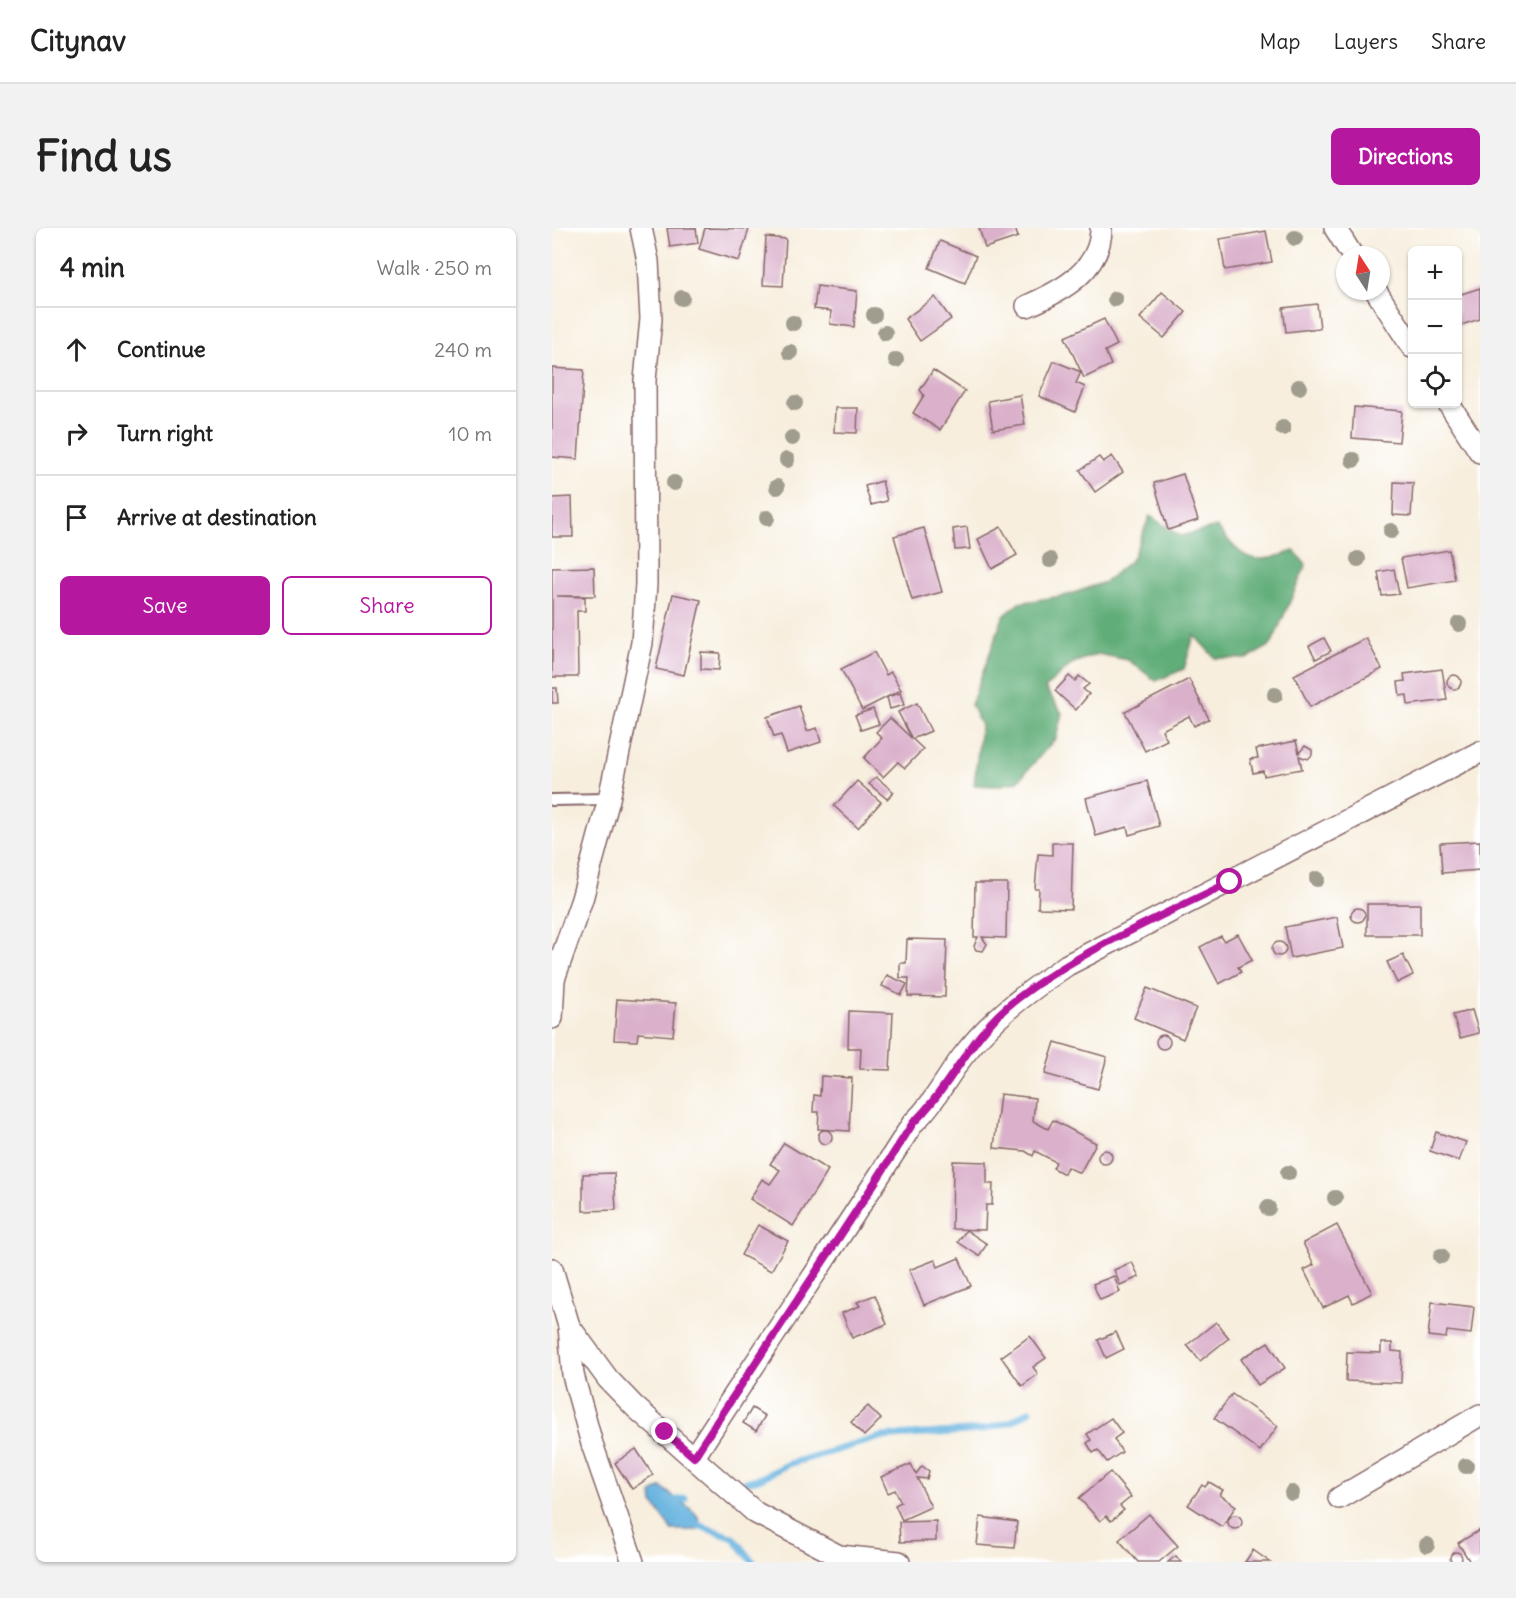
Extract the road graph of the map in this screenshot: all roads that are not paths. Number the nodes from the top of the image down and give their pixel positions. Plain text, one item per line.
1 (641, 228) edge
2 (1101, 228) edge
3 (1335, 228) edge
4 (1346, 246) edge
5 (1382, 300) edge
6 (1027, 306) dead end
7 (1408, 339) edge
8 (1452, 408) edge
9 (1480, 452) edge
10 (1480, 752) edge
11 (609, 799) junction
12 (552, 800) edge
13 (552, 1018) edge
14 (552, 1269) edge
15 (569, 1326) junction
16 (1480, 1415) edge
17 (694, 1457) junction
18 (1339, 1497) dead end
19 (633, 1562) edge
20 (899, 1562) edge

1 - 11 street
2 - 6 street
3 - 4 street
5 - 7 street
8 - 9 street
10 - 17 street
11 - 12 lane
11 - 13 street
14 - 15 street
15 - 17 street
15 - 19 street
16 - 18 street
17 - 20 street

